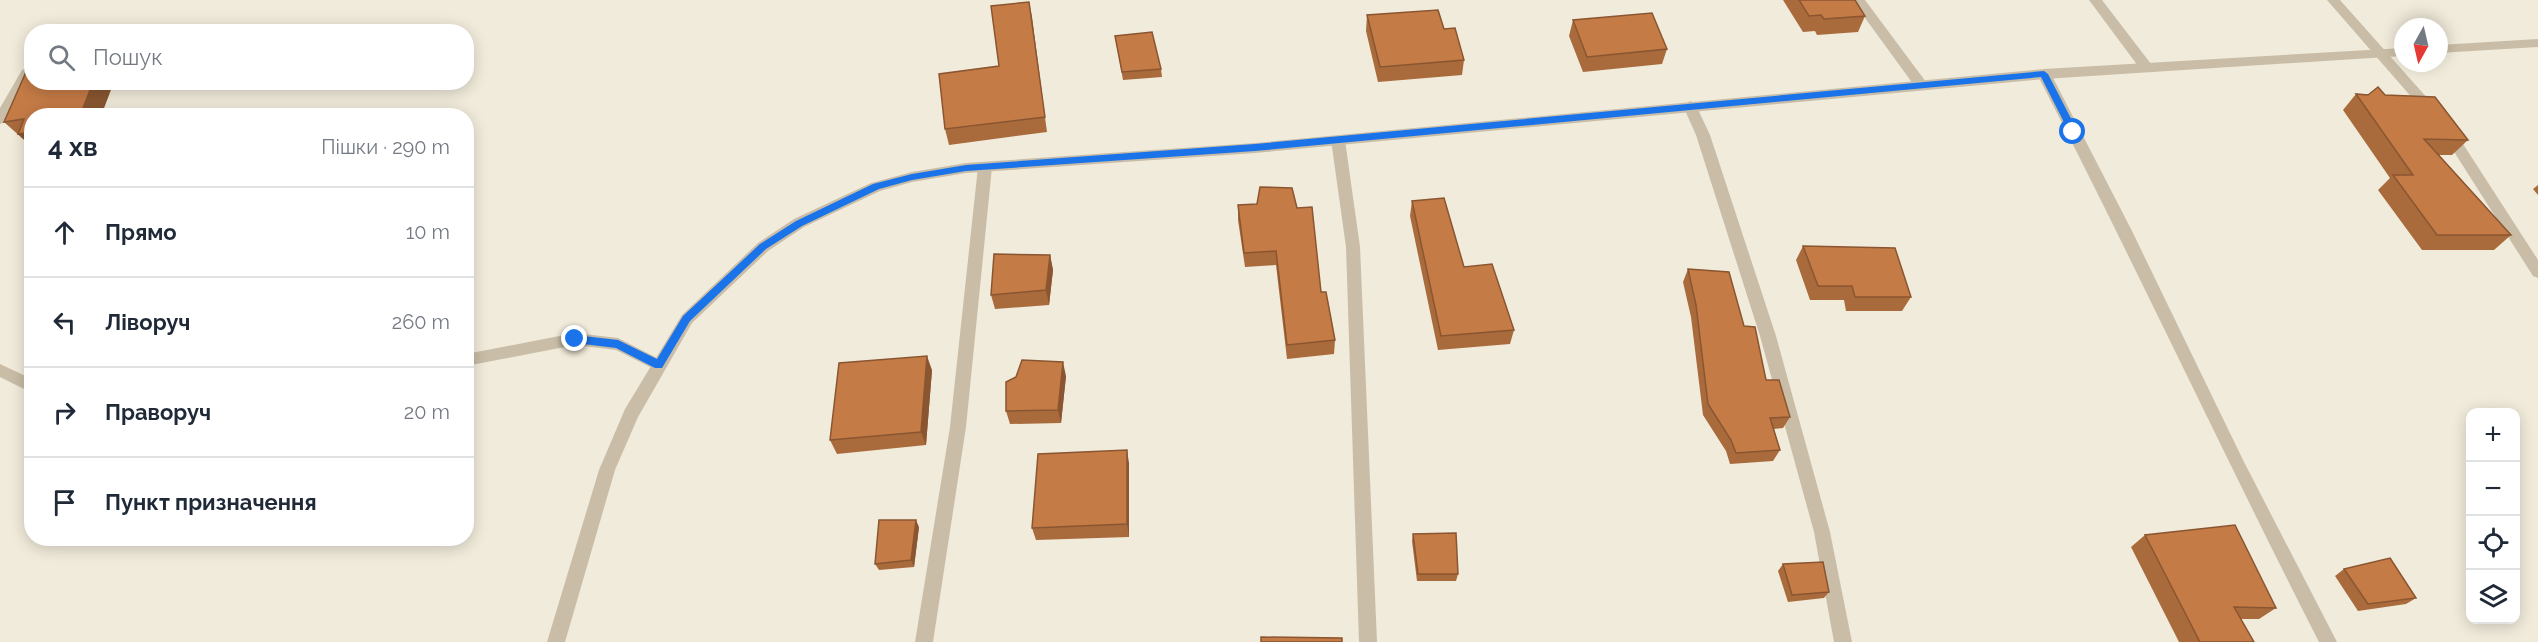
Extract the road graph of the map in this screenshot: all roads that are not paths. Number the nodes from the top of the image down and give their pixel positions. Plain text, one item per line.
1 (1858, 0) edge
2 (2095, 0) edge
3 (2333, 0) edge
4 (2538, 44) edge
5 (2448, 49) edge
6 (2394, 52) edge
7 (2381, 53) junction
8 (2146, 67) junction
9 (2044, 74) junction
10 (24, 78) edge
11 (1921, 85) junction
12 (1690, 106) junction
13 (0, 119) edge
14 (1338, 140) junction
15 (985, 167) junction
16 (2538, 272) edge
17 (474, 358) edge
18 (658, 365) junction
19 (0, 370) edge
20 (24, 383) edge
21 (556, 642) edge
22 (924, 642) edge
23 (1368, 642) edge
24 (1844, 642) edge
25 (2328, 642) edge

1 - 11 street
2 - 8 street
3 - 7 street
4 - 5 street
6 - 7 street
7 - 8 street
7 - 16 street
8 - 9 street
9 - 11 street
9 - 25 street
10 - 13 street
11 - 12 street
12 - 14 street
12 - 24 street
14 - 15 street
14 - 23 street
15 - 18 street
15 - 22 street
17 - 18 street
18 - 21 street
19 - 20 street

